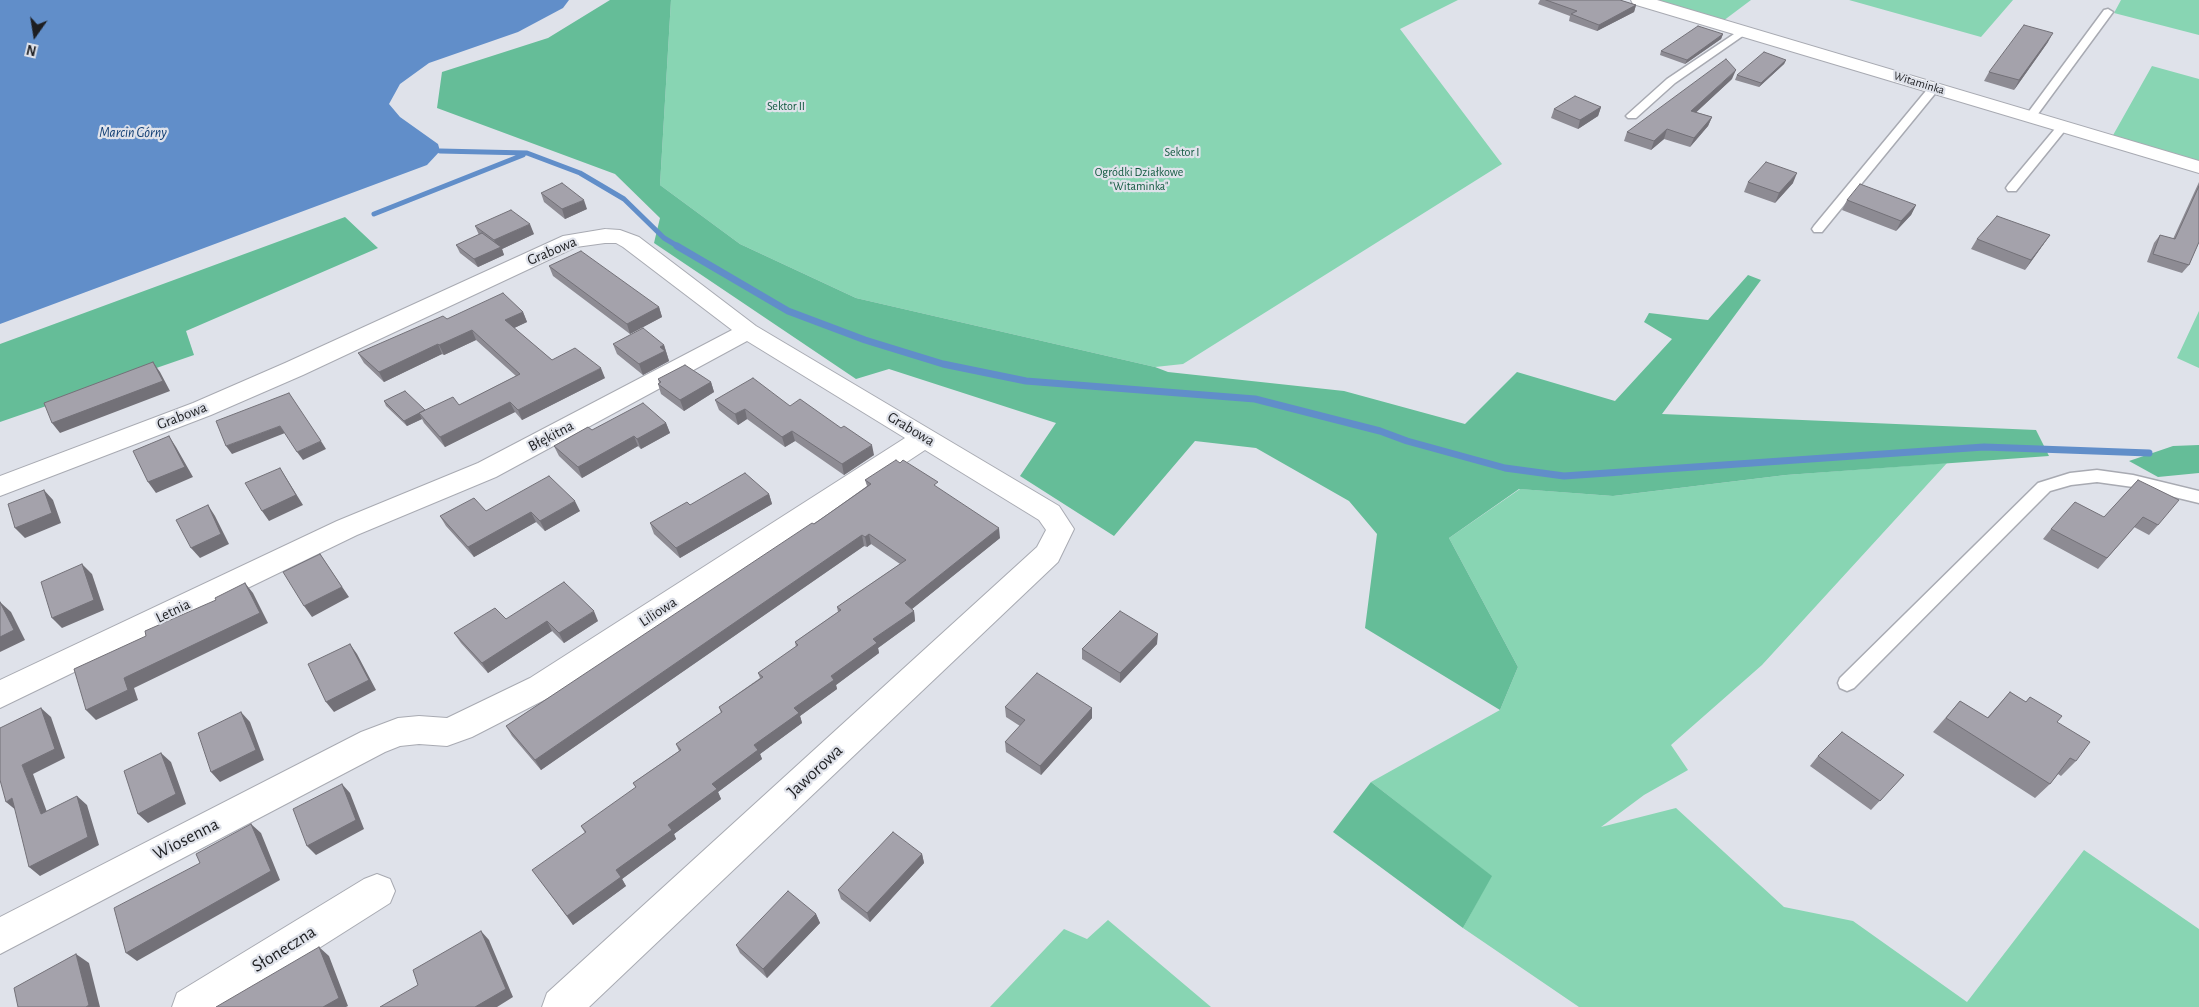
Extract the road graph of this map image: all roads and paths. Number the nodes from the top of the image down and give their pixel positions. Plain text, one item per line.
1 (1639, 0) edge
2 (2108, 12) dead end
3 (1743, 31) junction
4 (1934, 88) junction
5 (1632, 116) dead end
6 (2031, 116) junction
7 (2063, 126) junction
8 (2199, 166) edge
9 (2012, 188) dead end
10 (1818, 229) dead end
11 (748, 331) junction
12 (925, 437) junction
13 (0, 486) edge
14 (2199, 498) edge
15 (347, 528) joint
16 (1060, 529) joint
17 (1847, 683) dead end
18 (0, 695) edge
19 (373, 742) joint
20 (377, 890) dead end
21 (0, 936) edge
22 (191, 1007) edge
23 (561, 1007) edge

1 - 3 street, Witaminka
2 - 6 lane
3 - 4 street, Witaminka
3 - 5 lane
4 - 6 street, Witaminka
4 - 10 lane
6 - 7 street, Witaminka
7 - 8 street, Witaminka
7 - 9 lane
11 - 12 street, Grabowa
11 - 13 street, Grabowa
11 - 15 street, Błękitna
12 - 16 street, Grabowa
12 - 19 street, Liliowa
14 - 17 lane
15 - 18 street, Letnia
16 - 23 street, Jaworowa
19 - 21 street, Wiosenna
20 - 22 street, Słoneczna

